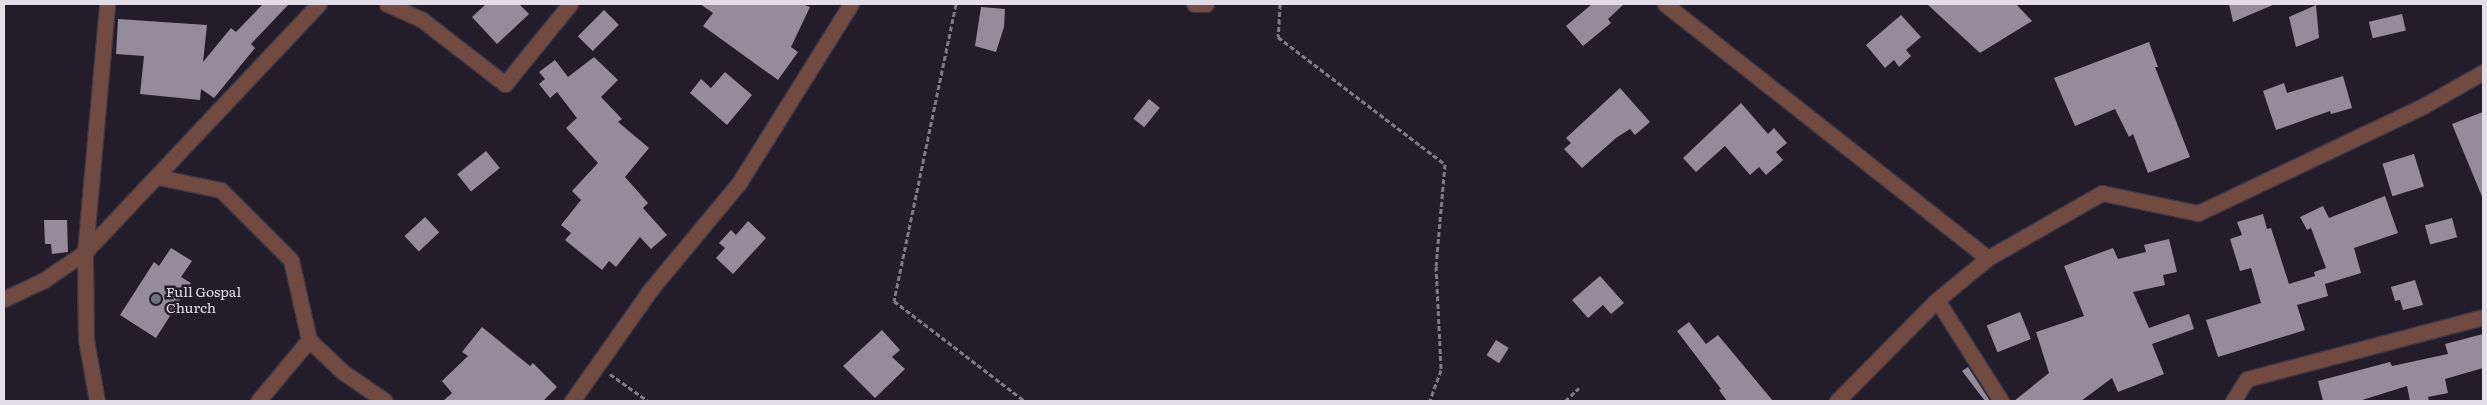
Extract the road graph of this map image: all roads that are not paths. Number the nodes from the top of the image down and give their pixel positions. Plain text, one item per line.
1 (107, 4) edge
2 (319, 4) edge
3 (387, 4) edge
4 (570, 4) edge
5 (851, 4) edge
6 (1194, 4) edge
7 (1206, 4) edge
8 (1665, 4) edge
9 (2483, 72) edge
10 (158, 177) junction
11 (85, 252) junction
12 (1988, 258) junction
13 (4, 299) edge
14 (1937, 300) junction
15 (2483, 317) edge
16 (309, 340) junction
17 (97, 401) edge
18 (258, 401) edge
19 (385, 401) edge
20 (572, 401) edge
21 (1836, 401) edge
22 (2001, 401) edge
23 (2232, 401) edge

1 - 11 street
2 - 10 street
3 - 4 street
5 - 20 street
6 - 7 street
8 - 12 street
9 - 12 street
10 - 11 street
10 - 16 street
11 - 13 street
11 - 17 street
12 - 14 street
14 - 21 street
14 - 22 street
15 - 23 street
16 - 18 street
16 - 19 street

